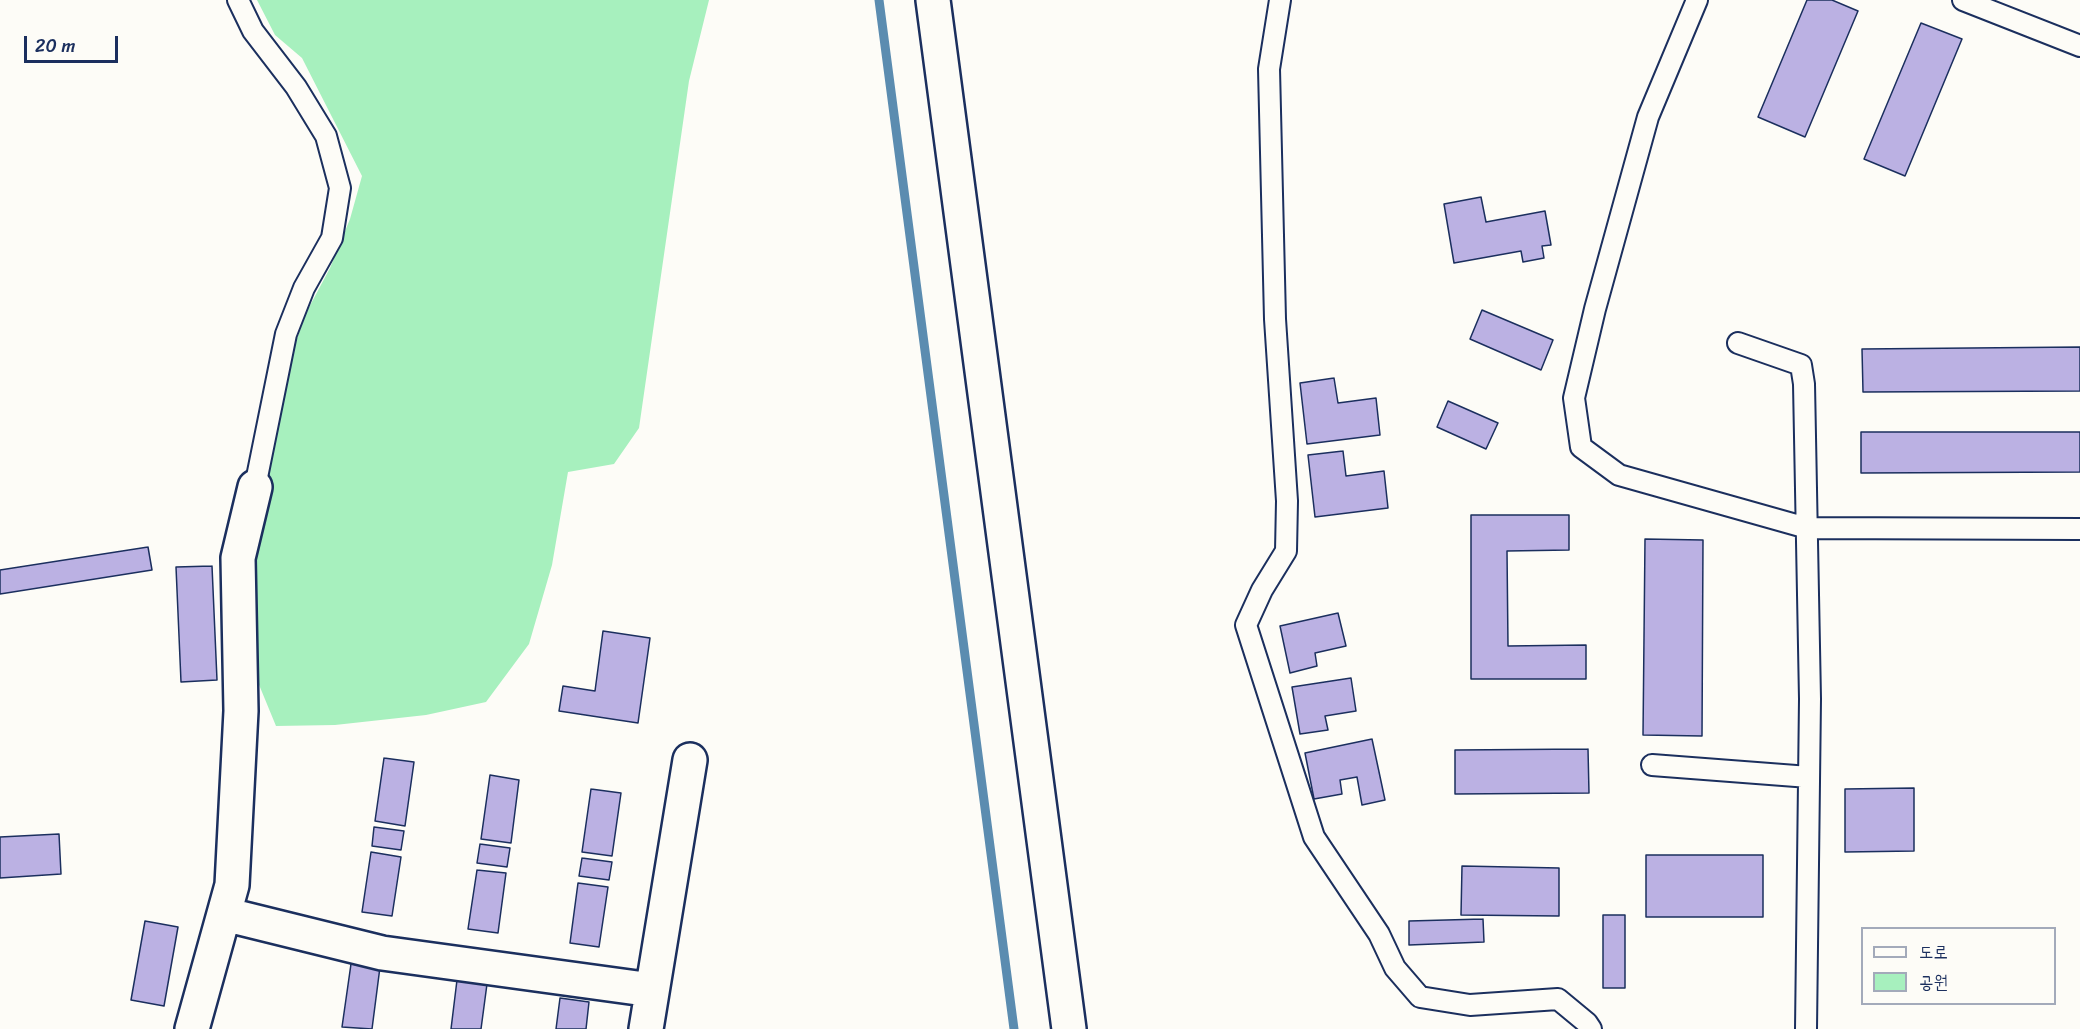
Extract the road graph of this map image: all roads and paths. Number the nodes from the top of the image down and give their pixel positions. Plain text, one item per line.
1 (238, 0) edge
2 (933, 0) edge
3 (1280, 0) edge
4 (1697, 0) edge
5 (1963, 0) edge
6 (2080, 46) edge
7 (1738, 343) dead end
8 (255, 487) joint
9 (1806, 528) junction
10 (2080, 529) edge
11 (690, 760) dead end
12 (1652, 765) dead end
13 (1809, 777) junction
14 (225, 914) junction
15 (652, 990) junction
16 (192, 1029) edge
17 (646, 1029) edge
18 (1069, 1029) edge
19 (1591, 1029) edge
20 (1806, 1029) edge

1 - 8 lane
2 - 18 street
3 - 19 lane
4 - 9 lane
5 - 6 lane
7 - 9 lane
8 - 14 street
9 - 10 lane
9 - 13 lane
11 - 15 street
12 - 13 lane
13 - 20 lane
14 - 15 street
14 - 16 street
15 - 17 street

